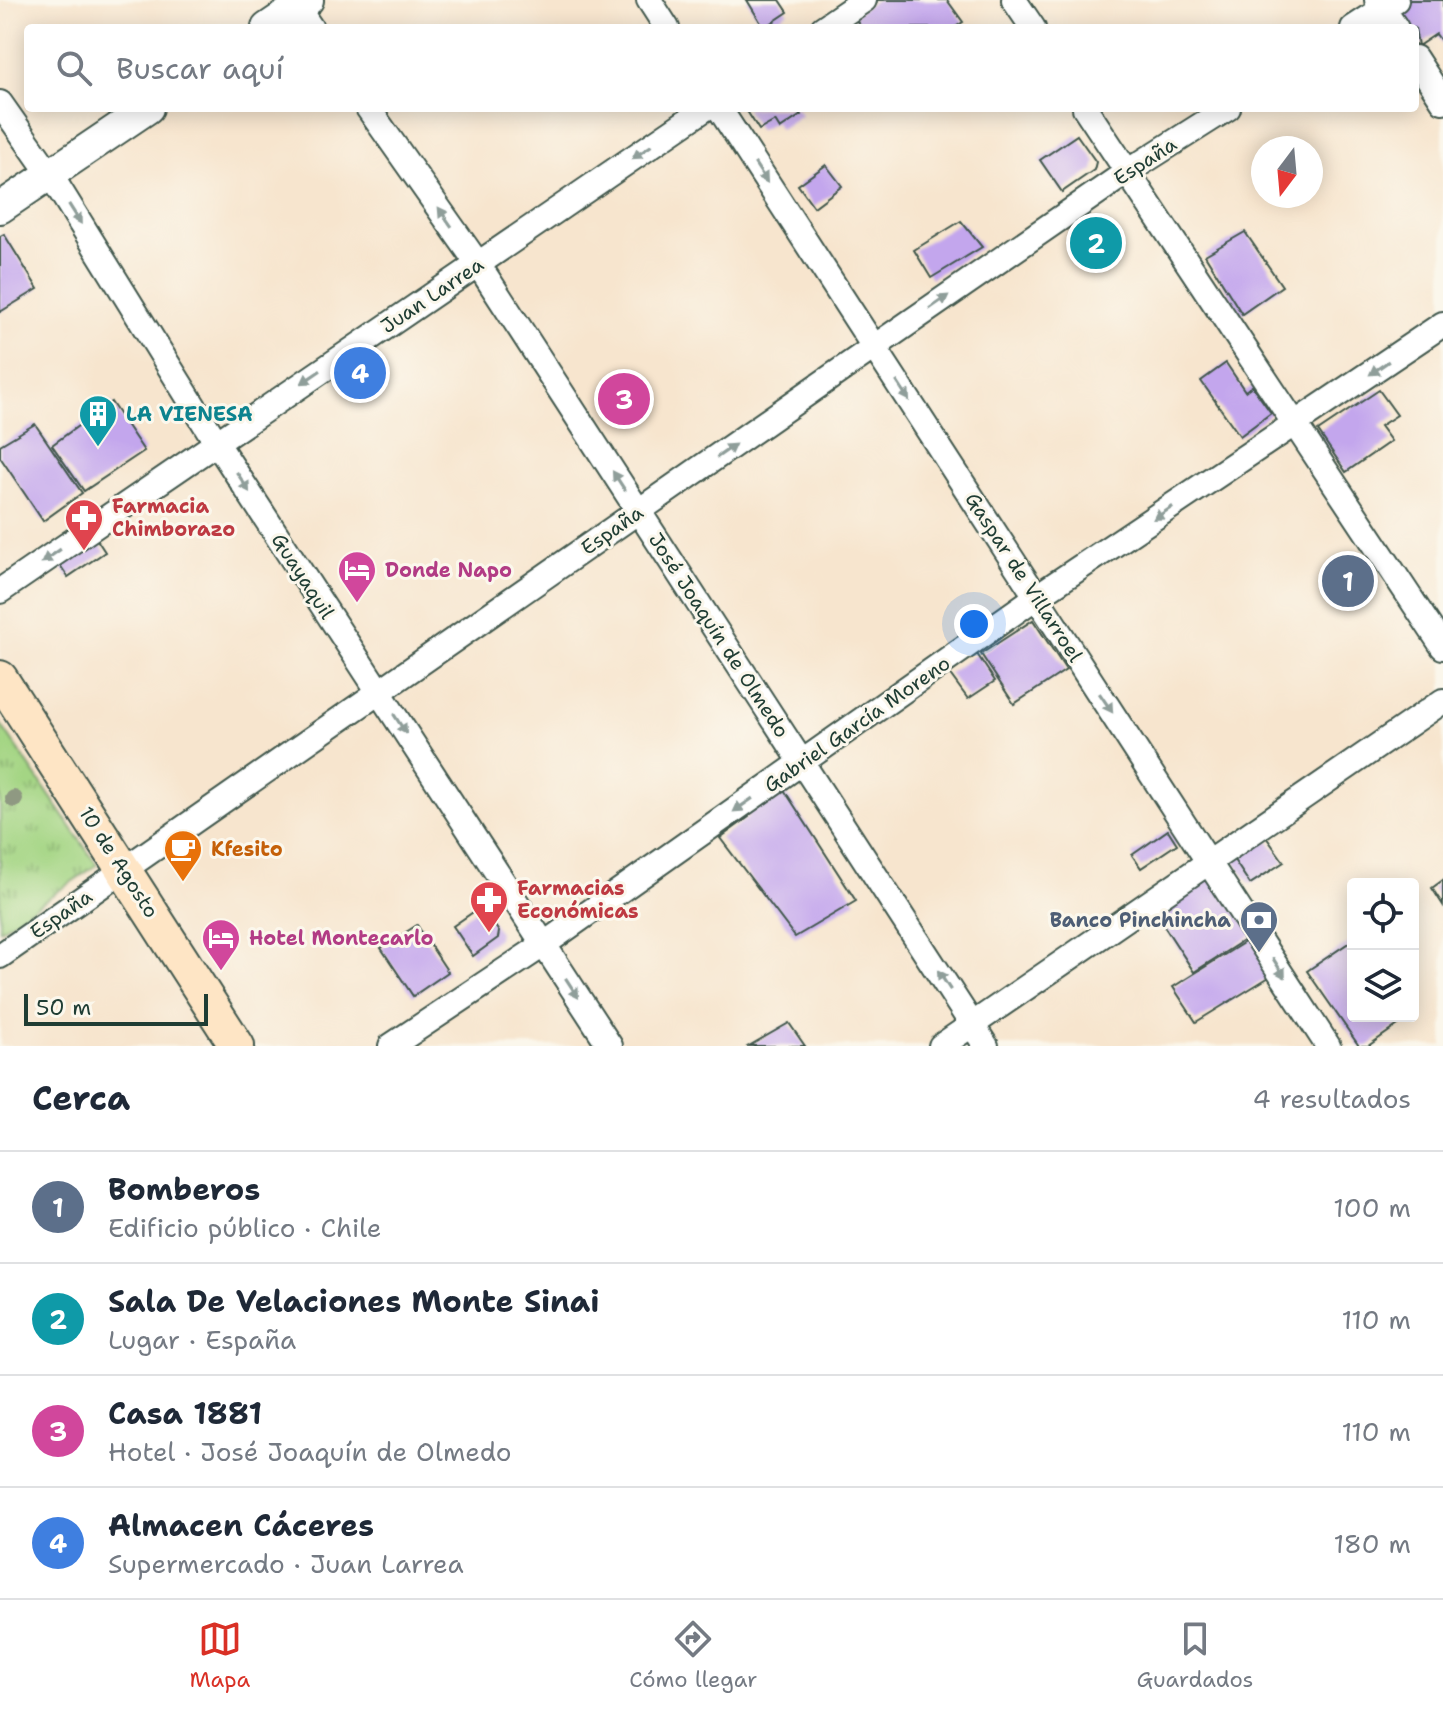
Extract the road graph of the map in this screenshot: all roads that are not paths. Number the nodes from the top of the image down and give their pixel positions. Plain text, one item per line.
1 (649, 0) edge
2 (864, 0) edge
3 (1014, 0) edge
4 (302, 9) edge
5 (1388, 9) edge
6 (274, 24) edge
7 (664, 24) edge
8 (829, 24) edge
9 (1030, 24) edge
10 (1360, 24) edge
11 (1419, 64) edge
12 (1443, 101) edge
13 (0, 103) edge
14 (142, 112) edge
15 (371, 112) edge
16 (700, 112) edge
17 (722, 112) edge
18 (1088, 112) edge
19 (1222, 112) edge
20 (1127, 172) junction
21 (50, 174) junction
22 (0, 208) edge
23 (478, 264) junction
24 (1443, 324) edge
25 (874, 347) junction
26 (1296, 425) junction
27 (216, 442) junction
28 (639, 511) junction
29 (0, 591) edge
30 (1036, 597) junction
31 (1443, 647) edge
32 (0, 678) edge
33 (378, 691) junction
34 (1443, 701) edge
35 (802, 764) junction
36 (1210, 858) junction
37 (124, 869) junction
38 (543, 945) junction
39 (0, 956) edge
40 (973, 1024) junction
41 (237, 1046) edge
42 (391, 1046) edge
43 (610, 1046) edge
44 (941, 1046) edge
45 (986, 1046) edge
46 (1328, 1046) edge

1 - 7 street
2 - 8 street
3 - 9 street
4 - 6 street
5 - 10 street
11 - 12 street
13 - 21 street, Guayaquil
14 - 21 street
23 -> 15 street, José Joaquín de Olmedo
16 -> 23 street, Juan Larrea
17 -> 25 street, Gaspar de Villarroel
18 - 20 street
19 - 20 street, España
25 -> 20 street, España
20 - 26 street
21 - 22 street
21 -> 27 street, Guayaquil
23 -> 27 street, Juan Larrea
28 -> 23 street, José Joaquín de Olmedo
24 -> 26 street, Gabriel García Moreno
28 -> 25 street, España
25 -> 30 street, Gaspar de Villarroel
26 -> 30 street, Gabriel García Moreno
26 - 31 street
27 -> 29 street, Juan Larrea
27 -> 33 street, Guayaquil
28 - 33 street, España
28 - 35 street, José Joaquín de Olmedo
30 - 35 street, Gabriel García Moreno
30 -> 36 street, Gaspar de Villarroel
32 - 37 main road, 10 de Agosto
33 - 37 street, España
33 -> 38 street, Guayaquil
34 - 36 street
35 -> 38 street, Gabriel García Moreno
40 -> 35 street, José Joaquín de Olmedo
36 - 40 street
36 -> 46 street, Gaspar de Villarroel
37 - 39 street, España
37 - 41 main road, 10 de Agosto
38 - 42 street, Gabriel García Moreno
38 -> 43 street, Guayaquil
40 - 44 street
40 - 45 street, José Joaquín de Olmedo

